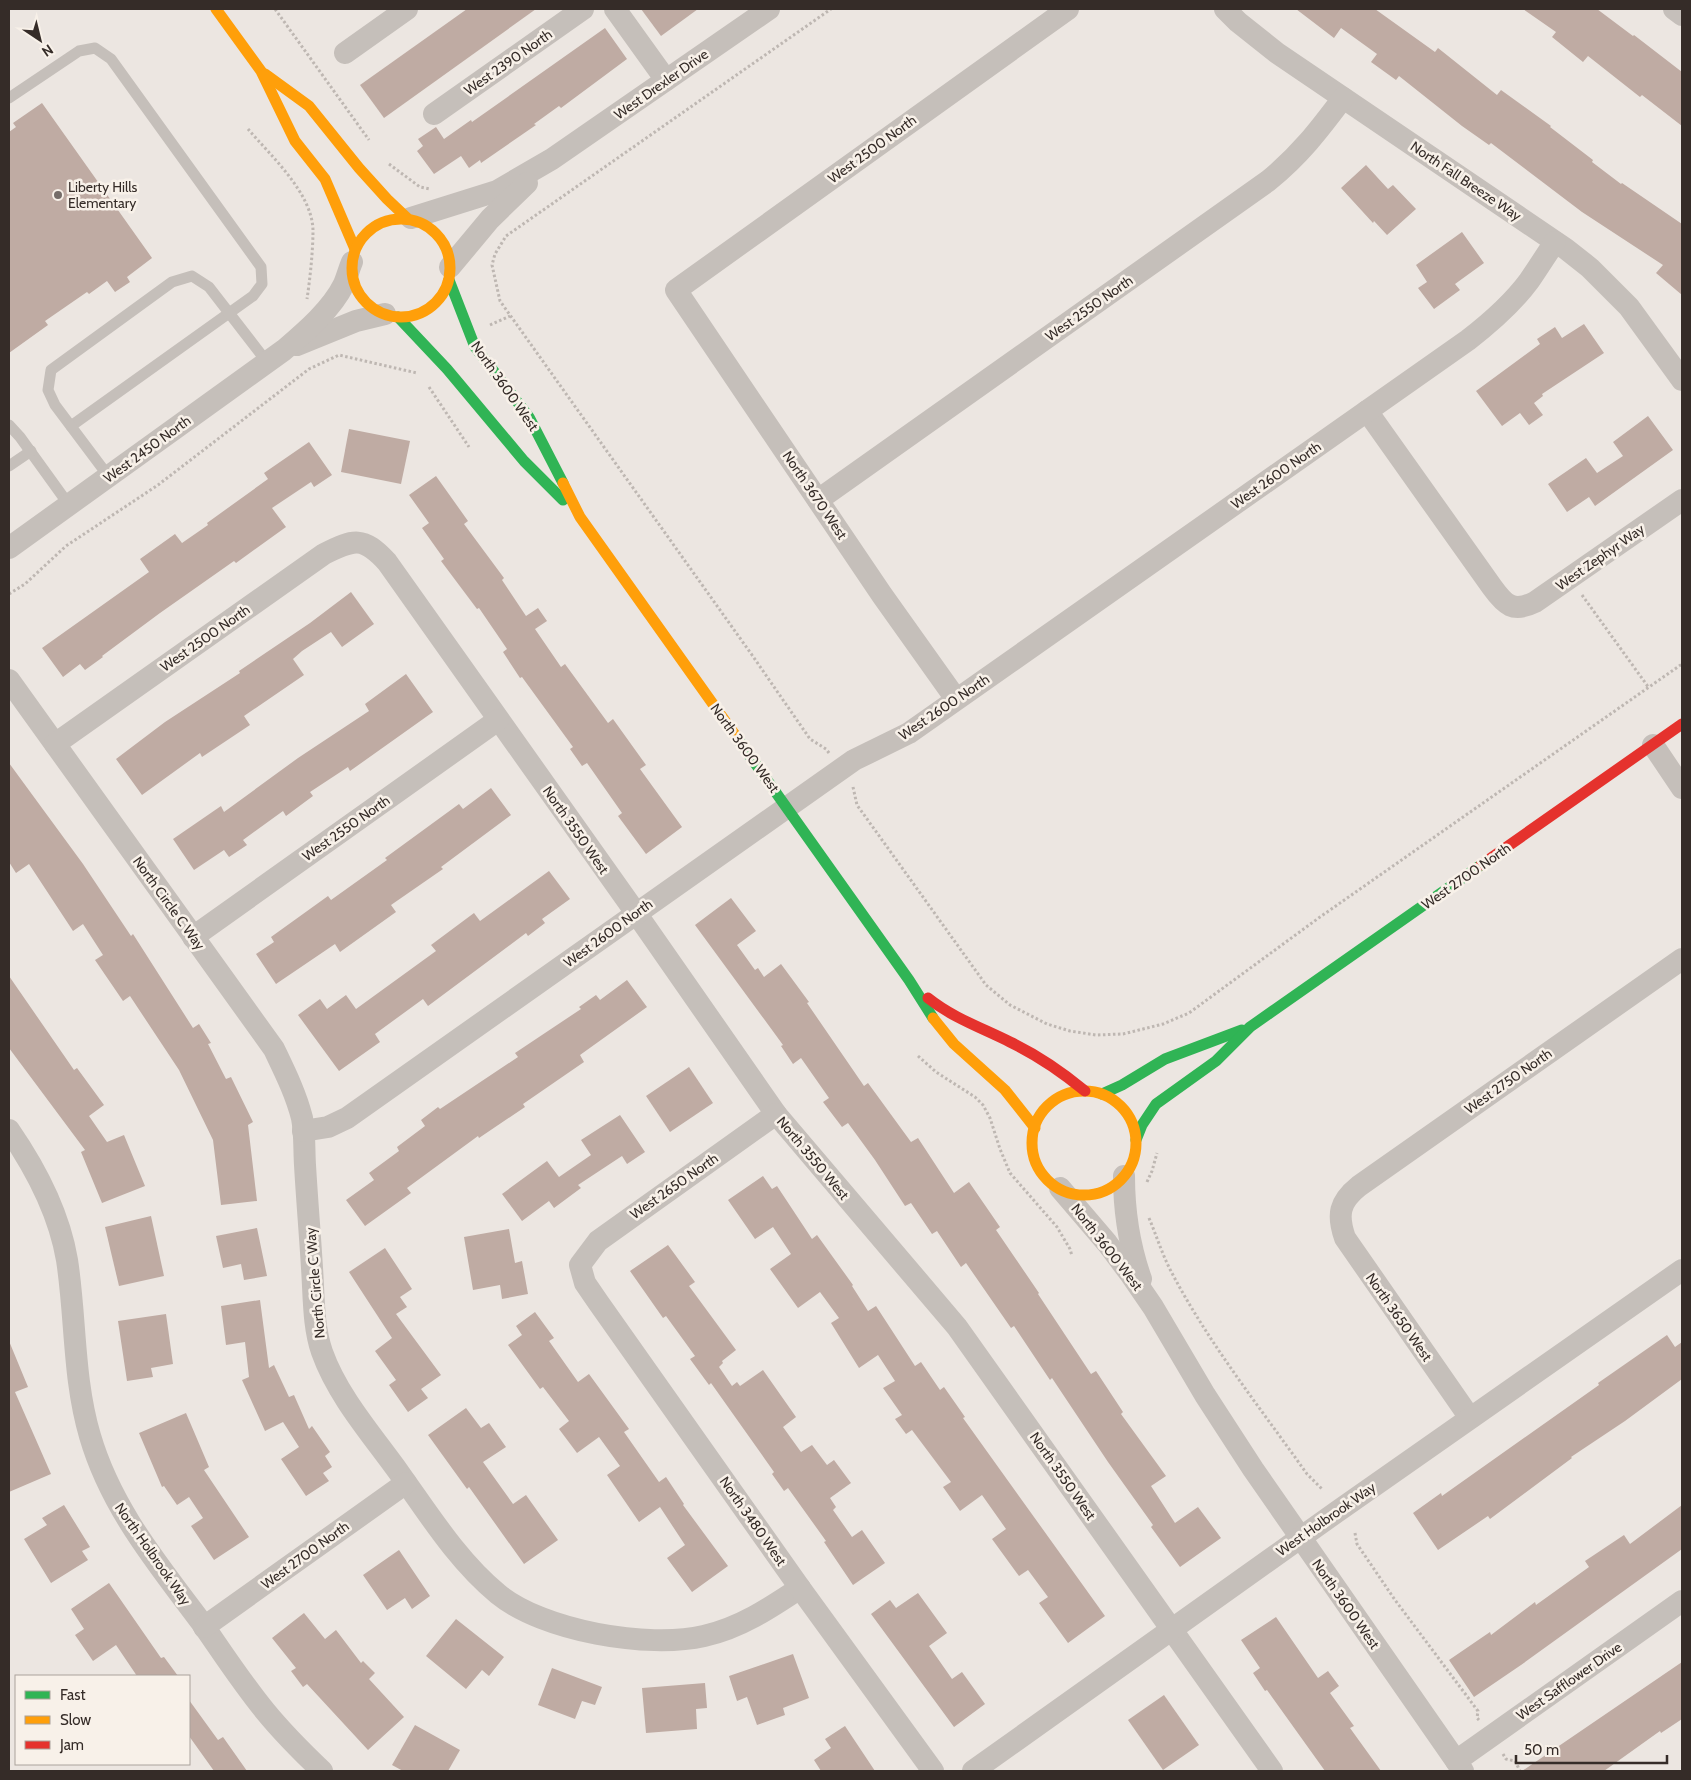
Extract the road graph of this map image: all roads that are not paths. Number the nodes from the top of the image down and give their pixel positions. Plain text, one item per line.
1 (216, 9) edge
2 (407, 9) edge
3 (583, 9) edge
4 (615, 9) edge
5 (770, 9) edge
6 (1068, 9) edge
7 (1225, 9) edge
8 (1674, 9) edge
9 (1682, 14) edge
10 (345, 53) dead end
11 (261, 71) junction
12 (666, 80) junction
13 (9, 98) edge
14 (1343, 98) junction
15 (434, 114) dead end
16 (552, 159) junction
17 (409, 218) junction
18 (1555, 242) junction
19 (354, 256) junction
20 (450, 273) junction
21 (676, 290) joint
22 (229, 313) junction
23 (392, 316) junction
24 (275, 356) junction
25 (1682, 380) edge
26 (1367, 411) junction
27 (9, 425) edge
28 (71, 426) junction
29 (30, 451) junction
30 (9, 466) edge
31 (109, 477) junction
32 (818, 500) junction
33 (1682, 500) edge
34 (69, 505) junction
35 (580, 517) junction
36 (360, 542) joint
37 (9, 548) edge
38 (9, 680) edge
39 (956, 699) junction
40 (498, 720) junction
41 (1682, 724) edge
42 (55, 744) junction
43 (1653, 746) junction
44 (1682, 788) edge
45 (787, 807) junction
46 (636, 913) junction
47 (193, 937) junction
48 (1682, 959) edge
49 (909, 980) junction
50 (1250, 1027) junction
51 (1085, 1091) junction
52 (1102, 1094) junction
53 (776, 1114) junction
54 (1035, 1128) junction
55 (9, 1130) edge
56 (302, 1131) junction
57 (1136, 1140) junction
58 (1124, 1176) junction
59 (1060, 1188) junction
60 (1340, 1210) joint
61 (580, 1265) joint
62 (1682, 1270) edge
63 (1153, 1307) junction
64 (1470, 1418) junction
65 (406, 1483) junction
66 (1300, 1538) junction
67 (800, 1588) junction
68 (1682, 1601) edge
69 (204, 1627) junction
70 (1172, 1630) junction
71 (1460, 1766) edge
72 (322, 1771) edge
73 (933, 1771) edge
74 (973, 1771) edge
75 (1272, 1771) edge

1 - 11 street
2 - 10 street
3 - 15 street, West 2390 North
4 - 12 street
5 - 12 street, West Drexler Drive
6 - 21 street, West 2500 North
7 - 14 street, North Fall Breeze Way
8 - 9 street
11 - 17 street
11 - 19 street
12 - 16 street, West Drexler Drive
13 - 22 lane
14 - 18 street, North Fall Breeze Way
14 - 32 street, West 2550 North
16 - 17 street, West Drexler Drive
16 - 20 street, West Drexler Drive
17 - 19 street
17 - 20 street
18 - 25 street, North Fall Breeze Way
18 - 26 street, West 2600 North
19 - 23 street
19 - 24 street, West 2450 North
20 - 23 street
20 - 35 street, North 3600 West
21 - 32 street, North 3670 West
22 - 24 lane
22 - 28 lane
22 - 28 lane
23 - 24 street, West 2450 North
23 - 35 street, North 3600 West
24 - 31 street, West 2450 North
26 - 33 street, West Zephyr Way
26 - 39 street, West 2600 North
27 - 29 lane
28 - 31 lane
29 - 30 lane
29 - 34 lane
31 - 34 street, West 2450 North
32 - 39 street, North 3670 West
34 - 37 street, West 2450 North
35 - 45 street, North 3600 West
36 - 40 street, North 3550 West
36 - 42 street, West 2500 North
38 - 42 street, North Circle C Way
39 - 45 street, West 2600 North
40 - 46 street, North 3550 West
40 - 47 street, West 2550 North
41 - 43 street, West 2700 North
42 - 47 street, North Circle C Way
43 - 44 street
43 - 50 street, West 2700 North
45 - 46 street, West 2600 North
45 - 49 street, North 3600 West
46 - 53 street, North 3550 West
46 - 56 street, West 2600 North
47 - 56 street, North Circle C Way
48 - 60 street, West 2750 North
49 - 51 street, North 3600 West
49 - 54 street, North 3600 West
50 - 52 street, West 2700 North
50 - 57 street, West 2700 North
51 - 52 street
51 - 54 street
52 - 57 street
53 - 61 street, West 2650 North
53 - 70 street, North 3550 West
54 - 59 street
55 - 69 street, North Holbrook Way
56 - 65 street, North Circle C Way
57 - 58 street
58 - 59 street
58 - 63 street, North 3600 West
59 - 63 street, North 3600 West
60 - 64 street, North 3650 West
61 - 67 street, North 3480 West
62 - 64 street, West Holbrook Way
63 - 66 street, North 3600 West
64 - 66 street, West Holbrook Way
65 - 67 street, North Circle C Way
65 - 69 street, West 2700 North
66 - 70 street, West Holbrook Way
66 - 71 street, North 3600 West
67 - 73 street, North 3480 West
68 - 71 street, West Safflower Drive
69 - 72 street, North Holbrook Way
70 - 74 street, West Holbrook Way
70 - 75 street, North 3550 West

